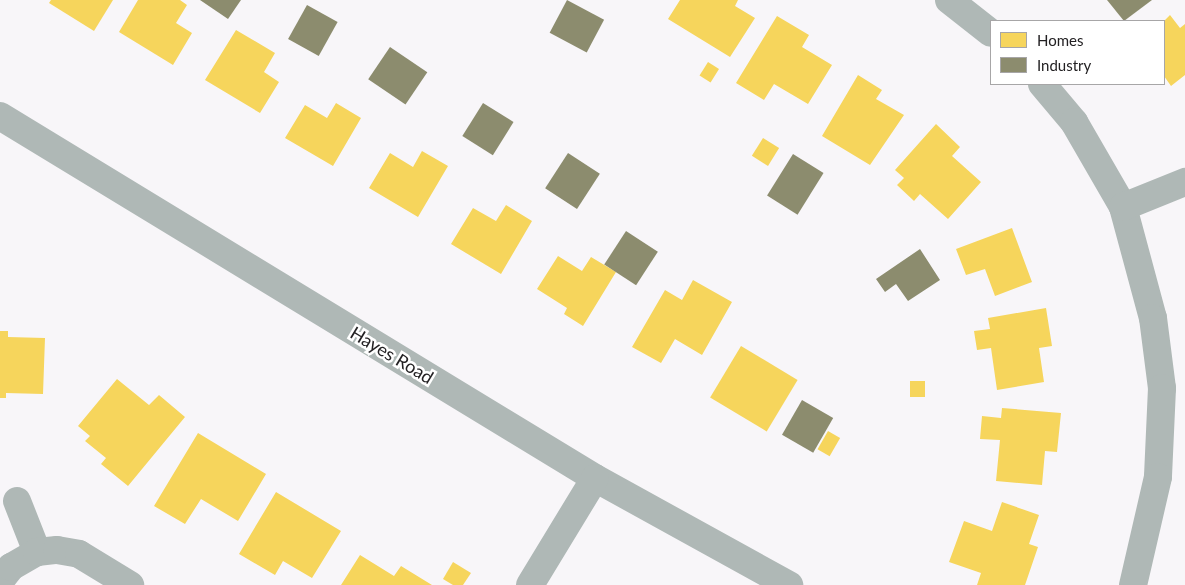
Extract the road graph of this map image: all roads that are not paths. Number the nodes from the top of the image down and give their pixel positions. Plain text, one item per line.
1 (949, 0) edge
2 (990, 32) edge
3 (1043, 85) edge
4 (0, 116) edge
5 (1185, 182) edge
6 (1123, 207) junction
7 (595, 478) junction
8 (17, 501) dead end
9 (37, 552) junction
10 (0, 581) edge
11 (130, 585) edge
12 (530, 585) edge
13 (789, 585) edge
14 (1133, 585) edge

1 - 2 street
3 - 6 street
4 - 7 street, Hayes Road
5 - 6 street
6 - 14 street
7 - 12 street
7 - 13 street, Hayes Road
8 - 9 street
9 - 10 street
9 - 11 street

